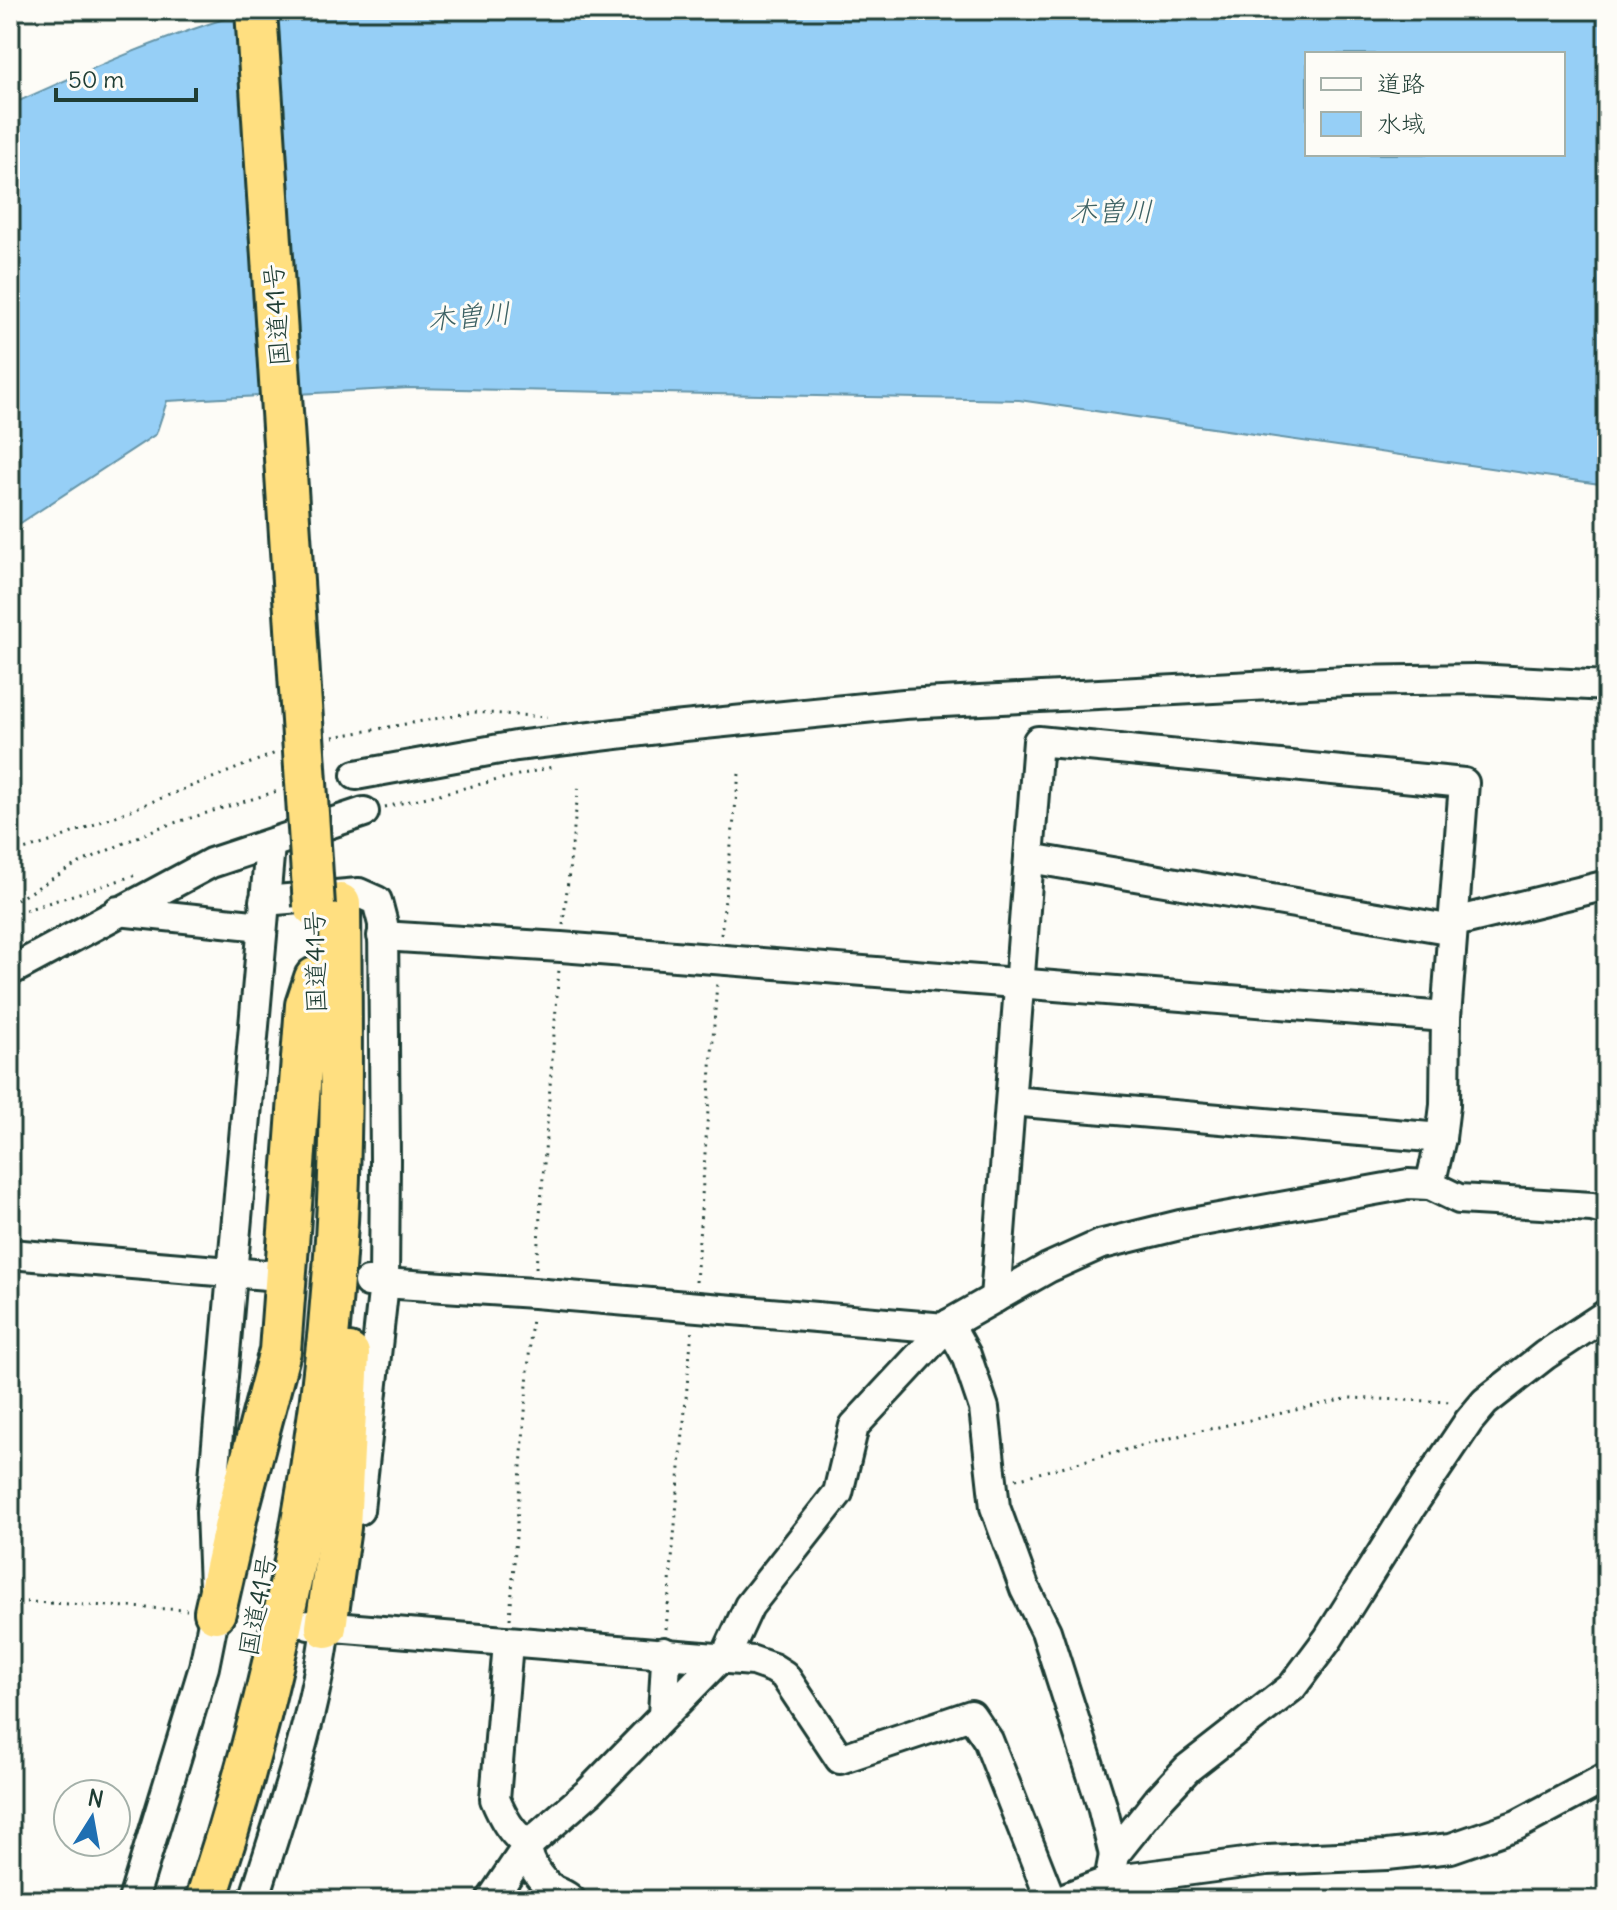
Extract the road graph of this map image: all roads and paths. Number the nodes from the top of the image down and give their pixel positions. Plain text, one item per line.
1 (256, 10) edge
2 (282, 10) edge
3 (1607, 686) edge
4 (549, 717) dead end
5 (325, 739) dead end
6 (283, 750) dead end
7 (552, 767) dead end
8 (739, 774) dead end
9 (356, 775) dead end
10 (579, 784) dead end
11 (286, 788) dead end
12 (364, 812) joint
13 (270, 845) junction
14 (10, 854) edge
15 (1029, 858) junction
16 (149, 873) dead end
17 (1607, 885) edge
18 (10, 901) edge
19 (327, 905) junction
20 (118, 911) junction
21 (263, 913) junction
22 (10, 915) edge
23 (1455, 922) junction
24 (382, 936) junction
25 (561, 947) junction
26 (719, 961) junction
27 (10, 971) edge
28 (315, 978) junction
29 (1019, 983) junction
30 (1446, 1017) junction
31 (1011, 1101) junction
32 (342, 1120) junction
33 (1441, 1138) junction
34 (1430, 1185) junction
35 (1607, 1211) edge
36 (10, 1254) edge
37 (232, 1273) junction
38 (267, 1275) dead end
39 (376, 1283) junction
40 (534, 1293) junction
41 (995, 1298) junction
42 (694, 1308) junction
43 (1607, 1314) edge
44 (947, 1326) junction
45 (1485, 1402) junction
46 (993, 1485) junction
47 (336, 1560) junction
48 (10, 1601) edge
49 (215, 1612) junction
50 (317, 1626) junction
51 (508, 1643) junction
52 (664, 1652) junction
53 (723, 1659) junction
54 (663, 1715) junction
55 (1607, 1777) edge
56 (528, 1845) junction
57 (1111, 1879) edge
58 (133, 1900) edge
59 (178, 1900) edge
60 (206, 1900) edge
61 (254, 1900) edge
62 (491, 1900) edge
63 (571, 1900) edge
64 (1051, 1900) edge
65 (1059, 1900) edge

1 - 19 highway, 国道41号, bridge
2 - 19 highway, 国道41号
3 - 9 street
4 - 5 path
6 - 14 path
7 - 12 path
8 - 26 path
10 - 25 path
11 - 18 path
12 - 13 street
13 - 20 street
13 - 21 street
15 - 23 street
15 - 23 street
15 - 29 street
16 - 22 path
17 - 23 street
19 - 28 highway, 国道41号
19 - 32 highway, 国道41号
20 - 21 street
20 - 27 street
21 - 24 street
21 - 37 street
23 - 30 street
24 - 25 street
24 - 39 street
25 - 26 street
25 - 40 path
26 - 29 street
26 - 42 path
28 - 49 highway
28 - 59 highway, 国道41号
29 - 30 street
29 - 31 street
30 - 33 street
31 - 33 street
31 - 41 street
32 - 47 highway
32 - 60 highway, 国道41号
33 - 34 street
34 - 35 street
34 - 41 street
36 - 37 street
37 - 38 street
37 - 49 street
39 - 40 street
39 - 47 street
40 - 42 street
40 - 51 path
41 - 44 street
42 - 44 street
42 - 52 path
43 - 45 street
44 - 46 street
44 - 53 street
45 - 46 path
45 - 57 street
46 - 57 street
47 - 50 highway
48 - 49 path
49 - 58 street
50 - 51 street
50 - 61 street
51 - 52 street
51 - 56 street
52 - 53 street
52 - 54 street
53 - 54 street
53 - 64 street
54 - 56 street
55 - 57 street
56 - 62 street
56 - 63 street
57 - 65 street

